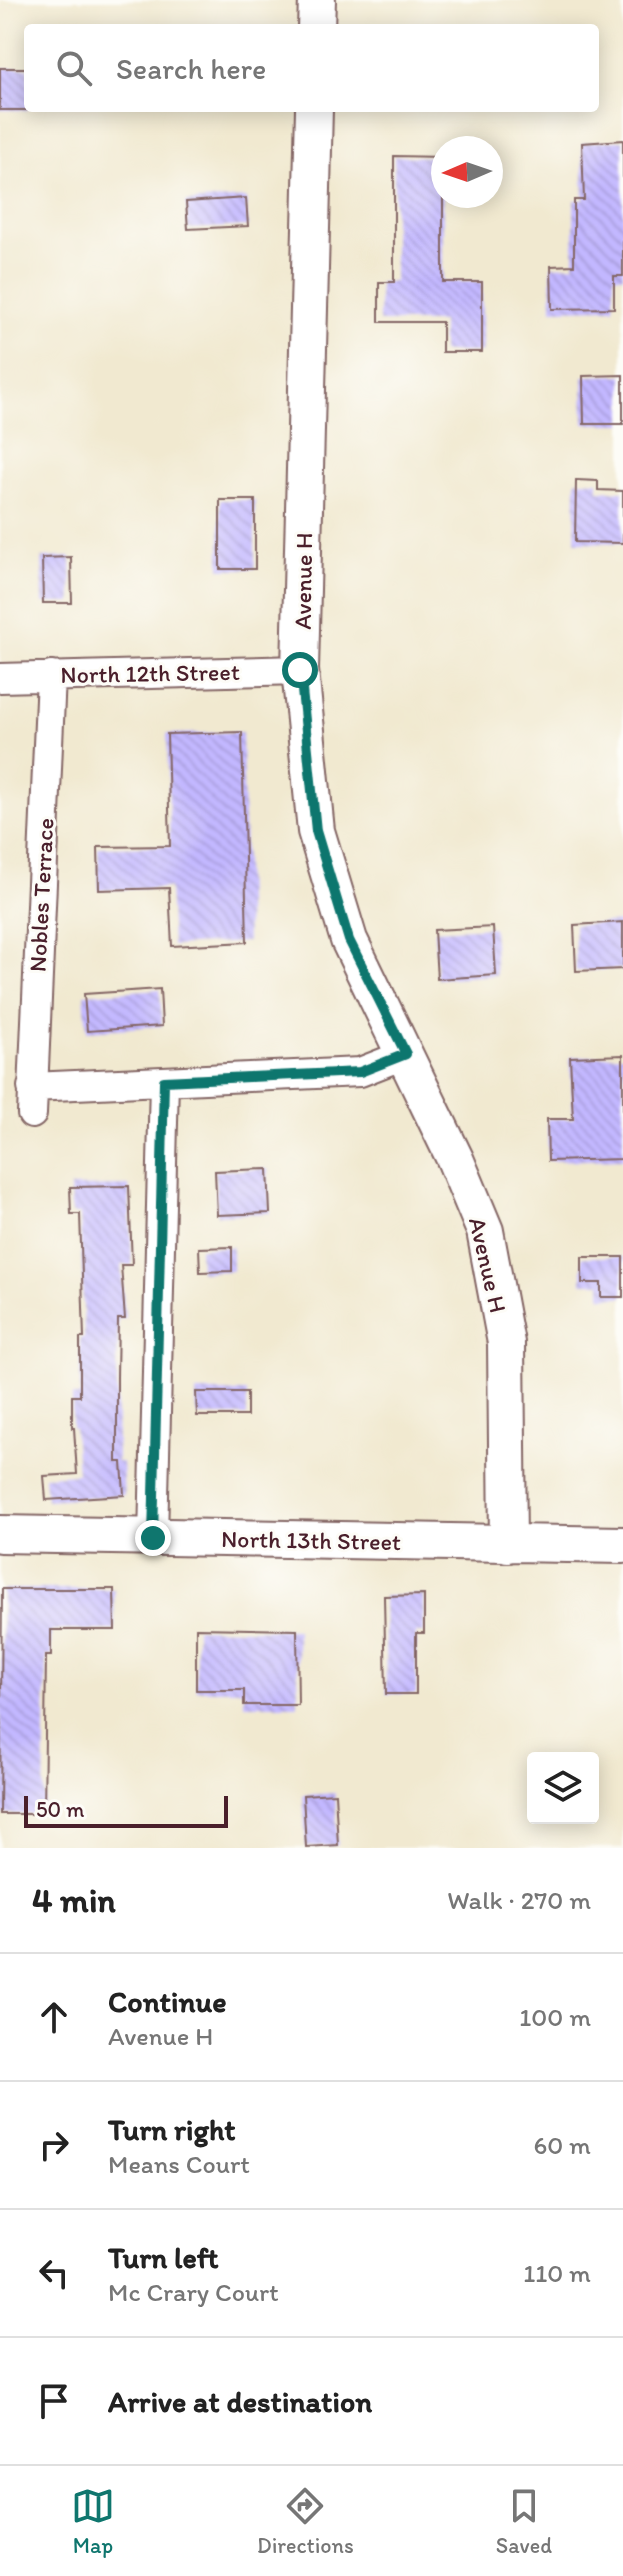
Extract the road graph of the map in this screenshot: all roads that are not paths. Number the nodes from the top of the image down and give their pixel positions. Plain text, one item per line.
1 (317, 0) edge
2 (316, 24) edge
3 (314, 112) edge
4 (300, 670) junction
5 (51, 676) junction
6 (0, 678) edge
7 (406, 1054) junction
8 (164, 1081) junction
9 (0, 1534) edge
10 (153, 1538) junction
11 (508, 1544) junction
12 (623, 1545) edge

1 - 2 street
3 - 4 street, Avenue H
4 - 5 street, North 12th Street
4 - 7 street, Avenue H
5 - 6 street, North 12th Street
5 - 8 street, Nobles Terrace
7 - 8 street
7 - 11 street, Avenue H
8 - 10 street
9 - 10 street, North 13th Street
10 - 11 street, North 13th Street
11 - 12 street, North 13th Street

